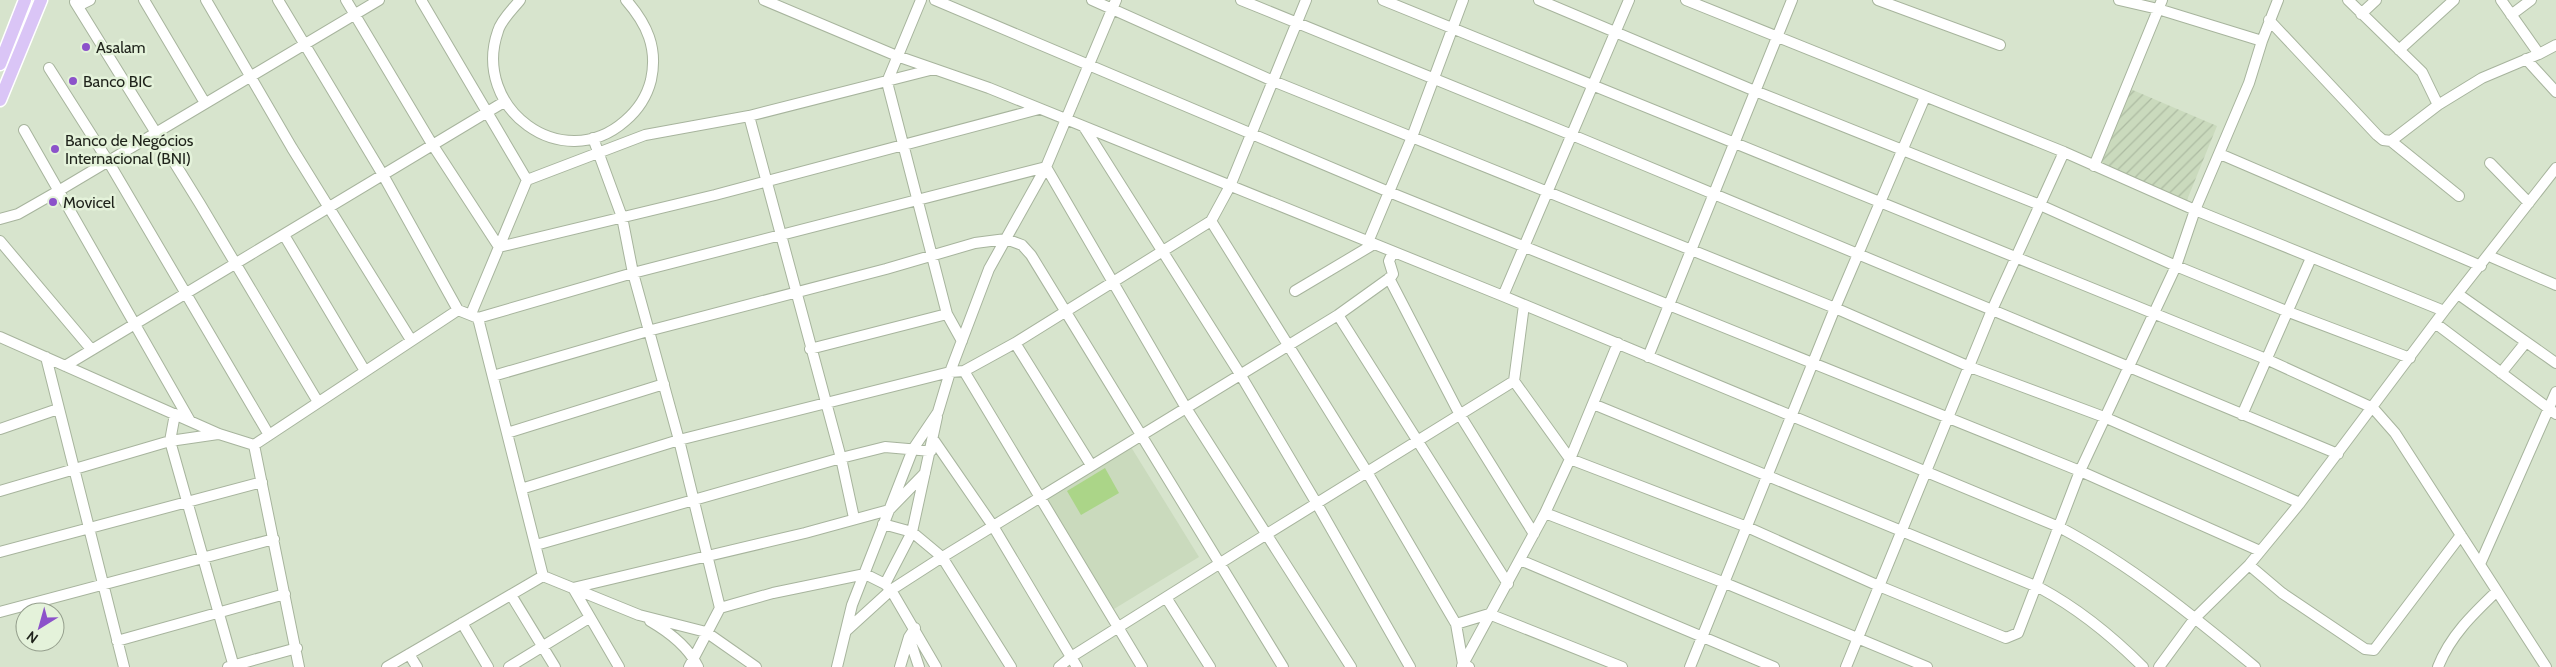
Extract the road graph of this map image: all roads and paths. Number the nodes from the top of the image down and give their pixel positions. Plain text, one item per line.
1 (26, 0) edge
2 (41, 0) edge
3 (90, 0) edge
4 (144, 0) edge
5 (206, 0) edge
6 (278, 0) edge
7 (346, 0) edge
8 (380, 0) edge
9 (421, 0) edge
10 (520, 0) edge
11 (626, 0) edge
12 (764, 0) edge
13 (921, 0) edge
14 (935, 0) edge
15 (1092, 0) edge
16 (1241, 0) edge
17 (1306, 0) edge
18 (1383, 0) edge
19 (1463, 0) edge
20 (1539, 0) edge
21 (1629, 0) edge
22 (1686, 0) edge
23 (1792, 0) edge
24 (1878, 0) edge
25 (2119, 0) edge
26 (2278, 0) edge
27 (2348, 0) edge
28 (2376, 0) edge
29 (2454, 0) edge
30 (2501, 0) edge
31 (2531, 0) edge
32 (1114, 4) edge
33 (2160, 5) edge
34 (2361, 14) junction
35 (354, 15) junction
36 (2512, 15) junction
37 (2268, 20) junction
38 (1296, 24) junction
39 (1452, 28) junction
40 (1616, 31) junction
41 (1777, 38) junction
42 (2262, 41) junction
43 (306, 45) junction
44 (2000, 45) dead end
45 (2556, 45) edge
46 (2399, 50) junction
47 (2539, 54) junction
48 (897, 56) junction
49 (2526, 59) junction
50 (0, 64) edge
51 (1089, 65) junction
52 (49, 68) dead end
53 (934, 69) junction
54 (251, 76) junction
55 (1273, 80) junction
56 (1433, 80) junction
57 (887, 82) junction
58 (1593, 84) junction
59 (1755, 91) junction
60 (2556, 92) edge
61 (1925, 97) junction
62 (0, 100) edge
63 (504, 102) junction
64 (205, 104) junction
65 (2438, 105) junction
66 (1039, 109) junction
67 (486, 111) junction
68 (749, 116) junction
69 (1066, 120) junction
70 (1084, 127) junction
71 (24, 130) dead end
72 (156, 133) junction
73 (1251, 135) junction
74 (1572, 135) junction
75 (1412, 137) junction
76 (594, 138) junction
77 (2391, 140) junction
78 (432, 144) junction
79 (903, 144) junction
80 (1734, 144) junction
81 (599, 151) junction
82 (1902, 151) junction
83 (2064, 152) junction
84 (2220, 154) junction
85 (108, 161) junction
86 (2490, 162) dead end
87 (2094, 166) junction
88 (1046, 167) junction
89 (2556, 168) edge
90 (383, 175) junction
91 (527, 180) junction
92 (766, 181) junction
93 (1230, 186) junction
94 (60, 190) junction
95 (1389, 192) junction
96 (1547, 192) junction
97 (1713, 193) junction
98 (2460, 196) dead end
99 (917, 199) junction
100 (1880, 202) junction
101 (2530, 203) junction
102 (2040, 205) junction
103 (329, 207) junction
104 (2195, 210) junction
105 (622, 217) junction
106 (0, 219) edge
107 (1211, 221) junction
108 (284, 235) junction
109 (779, 235) junction
110 (1006, 239) junction
111 (0, 242) edge
112 (1371, 243) junction
113 (1525, 246) junction
114 (499, 248) junction
115 (1690, 249) junction
116 (1162, 252) junction
117 (1393, 252) junction
118 (931, 255) junction
119 (1858, 256) junction
120 (2489, 256) junction
121 (2311, 258) junction
122 (2016, 259) junction
123 (235, 265) junction
124 (2176, 266) junction
125 (2481, 266) junction
126 (633, 273) junction
127 (1389, 278) junction
128 (1113, 283) junction
129 (2556, 286) edge
130 (1295, 291) dead end
131 (796, 293) junction
132 (2458, 294) junction
133 (185, 295) junction
134 (1503, 296) junction
135 (1524, 305) junction
136 (1669, 305) junction
137 (1835, 308) junction
138 (458, 310) junction
139 (1992, 310) junction
140 (2286, 311) junction
141 (2444, 311) junction
142 (1064, 312) junction
143 (947, 314) junction
144 (1338, 315) junction
145 (2155, 315) junction
146 (474, 316) junction
147 (2435, 324) junction
148 (137, 325) junction
149 (648, 331) junction
150 (0, 337) edge
151 (411, 340) junction
152 (962, 341) junction
153 (2526, 342) junction
154 (1015, 343) junction
155 (1618, 343) junction
156 (1288, 345) junction
157 (91, 349) junction
158 (810, 349) junction
159 (46, 357) junction
160 (1648, 357) junction
161 (2410, 358) junction
162 (2266, 359) junction
163 (1814, 363) junction
164 (2556, 363) edge
165 (66, 366) junction
166 (2129, 366) junction
167 (1970, 367) junction
168 (365, 371) junction
169 (964, 371) junction
170 (950, 372) junction
171 (2501, 373) junction
172 (1240, 374) junction
173 (493, 376) junction
174 (1514, 381) junction
175 (664, 384) junction
176 (2556, 392) edge
177 (318, 402) junction
178 (825, 403) junction
179 (1593, 404) junction
180 (1186, 408) junction
181 (2373, 408) junction
182 (58, 409) junction
183 (2552, 411) edge
184 (938, 412) junction
185 (175, 414) junction
186 (1460, 414) junction
187 (1794, 415) junction
188 (2242, 415) junction
189 (2104, 417) junction
190 (1950, 418) junction
191 (190, 421) junction
192 (0, 429) edge
193 (507, 433) junction
194 (219, 434) junction
195 (269, 435) junction
196 (1140, 436) junction
197 (933, 438) junction
198 (679, 440) junction
199 (1419, 440) junction
200 (170, 441) junction
201 (254, 445) junction
202 (913, 448) junction
203 (931, 451) junction
204 (2338, 454) junction
205 (841, 458) junction
206 (1570, 459) junction
207 (1091, 465) junction
208 (74, 470) junction
209 (1927, 471) junction
210 (2080, 471) junction
211 (1367, 472) junction
212 (926, 473) junction
213 (1767, 477) junction
214 (262, 482) junction
215 (521, 489) junction
216 (0, 491) edge
217 (1040, 497) junction
218 (693, 498) junction
219 (186, 501) junction
220 (2300, 503) junction
221 (1318, 504) junction
222 (888, 510) junction
223 (1545, 513) junction
224 (854, 518) junction
225 (883, 524) junction
226 (993, 526) junction
227 (88, 527) junction
228 (1747, 527) junction
229 (2059, 527) junction
230 (912, 532) junction
231 (1901, 532) junction
232 (1534, 534) junction
233 (1266, 535) junction
234 (2461, 535) junction
235 (274, 539) junction
236 (536, 545) junction
237 (2260, 551) junction
238 (0, 552) edge
239 (706, 555) junction
240 (942, 557) junction
241 (204, 559) junction
242 (1520, 560) junction
243 (1218, 564) junction
244 (2480, 564) junction
245 (2248, 565) junction
246 (865, 574) junction
247 (543, 576) junction
248 (1725, 583) junction
249 (103, 584) junction
250 (1508, 584) junction
251 (1879, 586) junction
252 (888, 587) junction
253 (2036, 587) junction
254 (573, 588) junction
255 (2496, 592) junction
256 (285, 594) junction
257 (510, 595) junction
258 (1167, 598) junction
259 (720, 608) junction
260 (219, 611) junction
261 (0, 612) edge
262 (1489, 614) junction
263 (639, 615) junction
264 (589, 618) junction
265 (2195, 618) junction
266 (462, 624) junction
267 (1456, 624) junction
268 (1119, 626) junction
269 (706, 632) junction
270 (845, 632) junction
271 (912, 633) junction
272 (1703, 636) junction
273 (1858, 637) junction
274 (117, 641) junction
275 (544, 646) junction
276 (297, 648) junction
277 (409, 654) junction
278 (1071, 657) junction
279 (693, 664) edge
280 (232, 666) edge
281 (1464, 666) edge
282 (124, 667) edge
283 (299, 667) edge
284 (388, 667) edge
285 (417, 667) edge
286 (488, 667) edge
287 (509, 667) edge
288 (555, 667) edge
289 (618, 667) edge
290 (756, 667) edge
291 (837, 667) edge
292 (900, 667) edge
293 (919, 667) edge
294 (936, 667) edge
295 (1011, 667) edge
296 (1059, 667) edge
297 (1077, 667) edge
298 (1142, 667) edge
299 (1210, 667) edge
300 (1283, 667) edge
301 (1351, 667) edge
302 (1410, 667) edge
303 (1622, 667) edge
304 (1690, 667) edge
305 (1774, 667) edge
306 (1846, 667) edge
307 (1927, 667) edge
308 (2143, 667) edge
309 (2160, 667) edge
310 (2255, 667) edge
311 (2438, 667) edge
312 (2546, 667) edge

1 - 50 main road
2 - 62 main road
3 - 72 street
4 - 64 street
5 - 54 street
6 - 43 street
7 - 35 street
8 - 35 street
9 - 67 street
10 - 63 street
11 - 76 street
12 - 48 street
13 - 48 street
14 - 51 street
15 - 32 street
16 - 38 street
17 - 38 street
18 - 39 street
19 - 39 street
20 - 40 street
21 - 40 street
22 - 41 street
23 - 41 street
24 - 44 street
25 - 33 street
26 - 37 street
27 - 34 street
28 - 34 street
29 - 46 street
30 - 36 street
31 - 36 street
32 - 51 street
32 - 55 street
33 - 42 street
33 - 87 street
34 - 46 street
35 - 43 street
35 - 78 street
36 - 47 street
37 - 42 street
37 - 77 street
38 - 55 street
38 - 56 street
39 - 56 street
39 - 58 street
40 - 58 street
40 - 59 street
41 - 59 street
41 - 61 street
42 - 84 street
43 - 54 street
43 - 90 street
45 - 47 street
46 - 65 street
47 - 49 street
48 - 53 street
48 - 57 street
49 - 60 street
49 - 65 street
51 - 69 street
51 - 73 street
52 - 85 street
53 - 57 street
53 - 66 street
54 - 64 street
54 - 103 street
55 - 73 street
55 - 75 street
56 - 74 street
56 - 75 street
57 - 68 street
57 - 79 street
58 - 74 street
58 - 80 street
59 - 80 street
59 - 82 street
61 - 82 street
61 - 83 street
63 - 67 street
63 - 76 street
64 - 72 street
65 - 77 street
66 - 69 street
66 - 79 street
67 - 78 street
67 - 91 street
68 - 81 street
68 - 92 street
69 - 70 street
69 - 88 street
70 - 93 street
70 - 116 street
71 - 94 street
72 - 85 street
72 - 123 street
73 - 93 street
73 - 95 street
74 - 96 street
74 - 97 street
75 - 95 street
75 - 96 street
76 - 81 street
77 - 98 street
78 - 90 street
78 - 114 street
79 - 92 street
79 - 99 street
80 - 97 street
80 - 100 street
81 - 91 street
81 - 105 street
82 - 100 street
82 - 102 street
83 - 87 street
83 - 102 street
84 - 104 street
84 - 125 street
85 - 94 street
85 - 133 street
86 - 101 street
87 - 104 street
88 - 99 street
88 - 110 street
88 - 128 street
89 - 101 street
90 - 103 street
90 - 138 street
91 - 114 street
92 - 105 street
92 - 109 street
93 - 107 street
93 - 112 street
94 - 106 street
94 - 148 street
95 - 112 street
95 - 113 street
96 - 113 street
96 - 115 street
97 - 115 street
97 - 119 street
99 - 109 street
99 - 118 street
100 - 119 street
100 - 122 street
101 - 120 street
102 - 122 street
102 - 124 street
103 - 108 street
103 - 151 street
104 - 121 street
104 - 124 street
105 - 114 street
105 - 126 street
107 - 116 street
107 - 156 street
108 - 123 street
108 - 168 street
109 - 126 street
109 - 131 street
110 - 118 street
110 - 142 street
110 - 152 street
111 - 157 street
112 - 117 street
112 - 130 street
113 - 134 street
113 - 136 street
114 - 146 street
115 - 136 street
115 - 137 street
116 - 128 street
116 - 172 street
117 - 127 street
117 - 134 street
118 - 131 street
118 - 143 street
119 - 137 street
119 - 139 street
120 - 125 street
120 - 129 street
121 - 140 street
121 - 141 street
122 - 139 street
122 - 145 street
123 - 133 street
123 - 177 street
124 - 140 street
124 - 145 street
125 - 132 street
126 - 146 street
126 - 149 street
127 - 144 street
127 - 186 street
128 - 142 street
128 - 180 street
131 - 149 street
131 - 158 street
132 - 141 street
132 - 153 street
133 - 148 street
133 - 195 street
134 - 135 street
135 - 155 street
135 - 174 street
136 - 160 street
136 - 163 street
137 - 163 street
137 - 167 street
138 - 146 street
138 - 151 street
139 - 166 street
139 - 167 street
140 - 161 street
140 - 162 street
141 - 147 street
142 - 154 street
142 - 196 street
143 - 152 street
143 - 158 street
144 - 156 street
144 - 199 street
145 - 162 street
145 - 166 street
146 - 173 street
147 - 161 street
147 - 171 street
148 - 157 street
148 - 191 street
149 - 173 street
149 - 175 street
150 - 159 street
151 - 168 street
152 - 170 street
153 - 164 street
153 - 171 street
154 - 169 street
154 - 207 street
155 - 160 street
155 - 179 street
156 - 172 street
156 - 211 street
157 - 165 street
158 - 178 street
159 - 165 street
159 - 182 street
160 - 187 street
161 - 181 street
162 - 181 street
162 - 188 street
163 - 187 street
163 - 190 street
165 - 185 street
166 - 188 street
166 - 189 street
167 - 189 street
167 - 190 street
168 - 177 street
169 - 170 street
169 - 217 street
170 - 178 street
170 - 184 street
171 - 183 street
172 - 180 street
172 - 221 street
173 - 193 street
174 - 186 street
174 - 206 street
175 - 193 street
175 - 198 street
176 - 183 street
177 - 195 street
178 - 198 street
178 - 205 street
179 - 206 street
179 - 213 street
180 - 196 street
180 - 233 street
181 - 204 street
181 - 234 street
182 - 192 street
182 - 208 street
183 - 244 street
184 - 197 street
184 - 202 street
185 - 191 street
185 - 200 street
186 - 199 street
186 - 232 street
187 - 209 street
187 - 213 street
188 - 204 street
189 - 210 street
189 - 220 street
190 - 209 street
190 - 210 street
191 - 194 street
193 - 215 street
194 - 200 street
194 - 201 street
195 - 201 street
196 - 207 street
196 - 243 street
197 - 203 street
197 - 226 street
198 - 215 street
198 - 218 street
199 - 211 street
199 - 250 street
200 - 208 street
200 - 219 street
201 - 214 street
202 - 203 street
202 - 205 street
202 - 222 street
203 - 212 street
204 - 220 street
205 - 218 street
205 - 224 street
206 - 223 street
206 - 228 street
207 - 217 street
208 - 216 street
208 - 227 street
209 - 229 street
209 - 231 street
210 - 229 street
210 - 237 street
211 - 221 street
211 - 267 street
212 - 222 street
212 - 230 street
213 - 228 street
213 - 231 street
214 - 219 street
214 - 235 street
215 - 236 street
217 - 226 street
217 - 268 street
218 - 236 street
218 - 239 street
219 - 227 street
219 - 241 street
220 - 237 street
221 - 233 street
221 - 302 street
222 - 224 street
222 - 225 street
223 - 232 street
223 - 248 street
224 - 239 street
225 - 230 street
225 - 246 street
226 - 240 street
226 - 278 street
227 - 238 street
227 - 249 street
228 - 248 street
228 - 251 street
229 - 253 street
229 - 265 street
230 - 240 street
230 - 252 street
231 - 251 street
231 - 253 street
232 - 242 street
233 - 243 street
233 - 301 street
234 - 244 street
234 - 245 street
235 - 241 street
235 - 256 street
236 - 247 street
237 - 245 street
239 - 254 street
239 - 259 street
240 - 252 street
240 - 295 street
241 - 249 street
241 - 260 street
242 - 250 street
242 - 272 street
243 - 258 street
243 - 300 street
244 - 255 street
245 - 265 street
246 - 252 street
246 - 259 street
246 - 270 street
247 - 254 street
247 - 257 street
248 - 272 street
248 - 273 street
249 - 261 street
249 - 274 street
250 - 262 street
251 - 253 street
251 - 273 street
252 - 270 street
252 - 271 street
253 - 308 street
254 - 263 street
254 - 264 street
255 - 311 street
255 - 312 street
256 - 260 street
256 - 276 street
257 - 266 street
257 - 275 street
258 - 268 street
258 - 299 street
259 - 269 street
260 - 274 street
260 - 280 street
262 - 267 street
262 - 281 street
262 - 303 street
263 - 269 street
263 - 279 street
264 - 275 street
264 - 289 street
265 - 309 street
265 - 310 street
266 - 277 street
266 - 286 street
267 - 281 street
268 - 278 street
268 - 298 street
269 - 279 street
269 - 290 street
270 - 291 street
271 - 292 street
271 - 293 street
271 - 294 street
272 - 304 street
272 - 305 street
273 - 306 street
273 - 307 street
274 - 282 street
275 - 287 street
275 - 288 street
276 - 280 street
276 - 283 street
277 - 284 street
277 - 285 street
278 - 296 street
278 - 297 street

